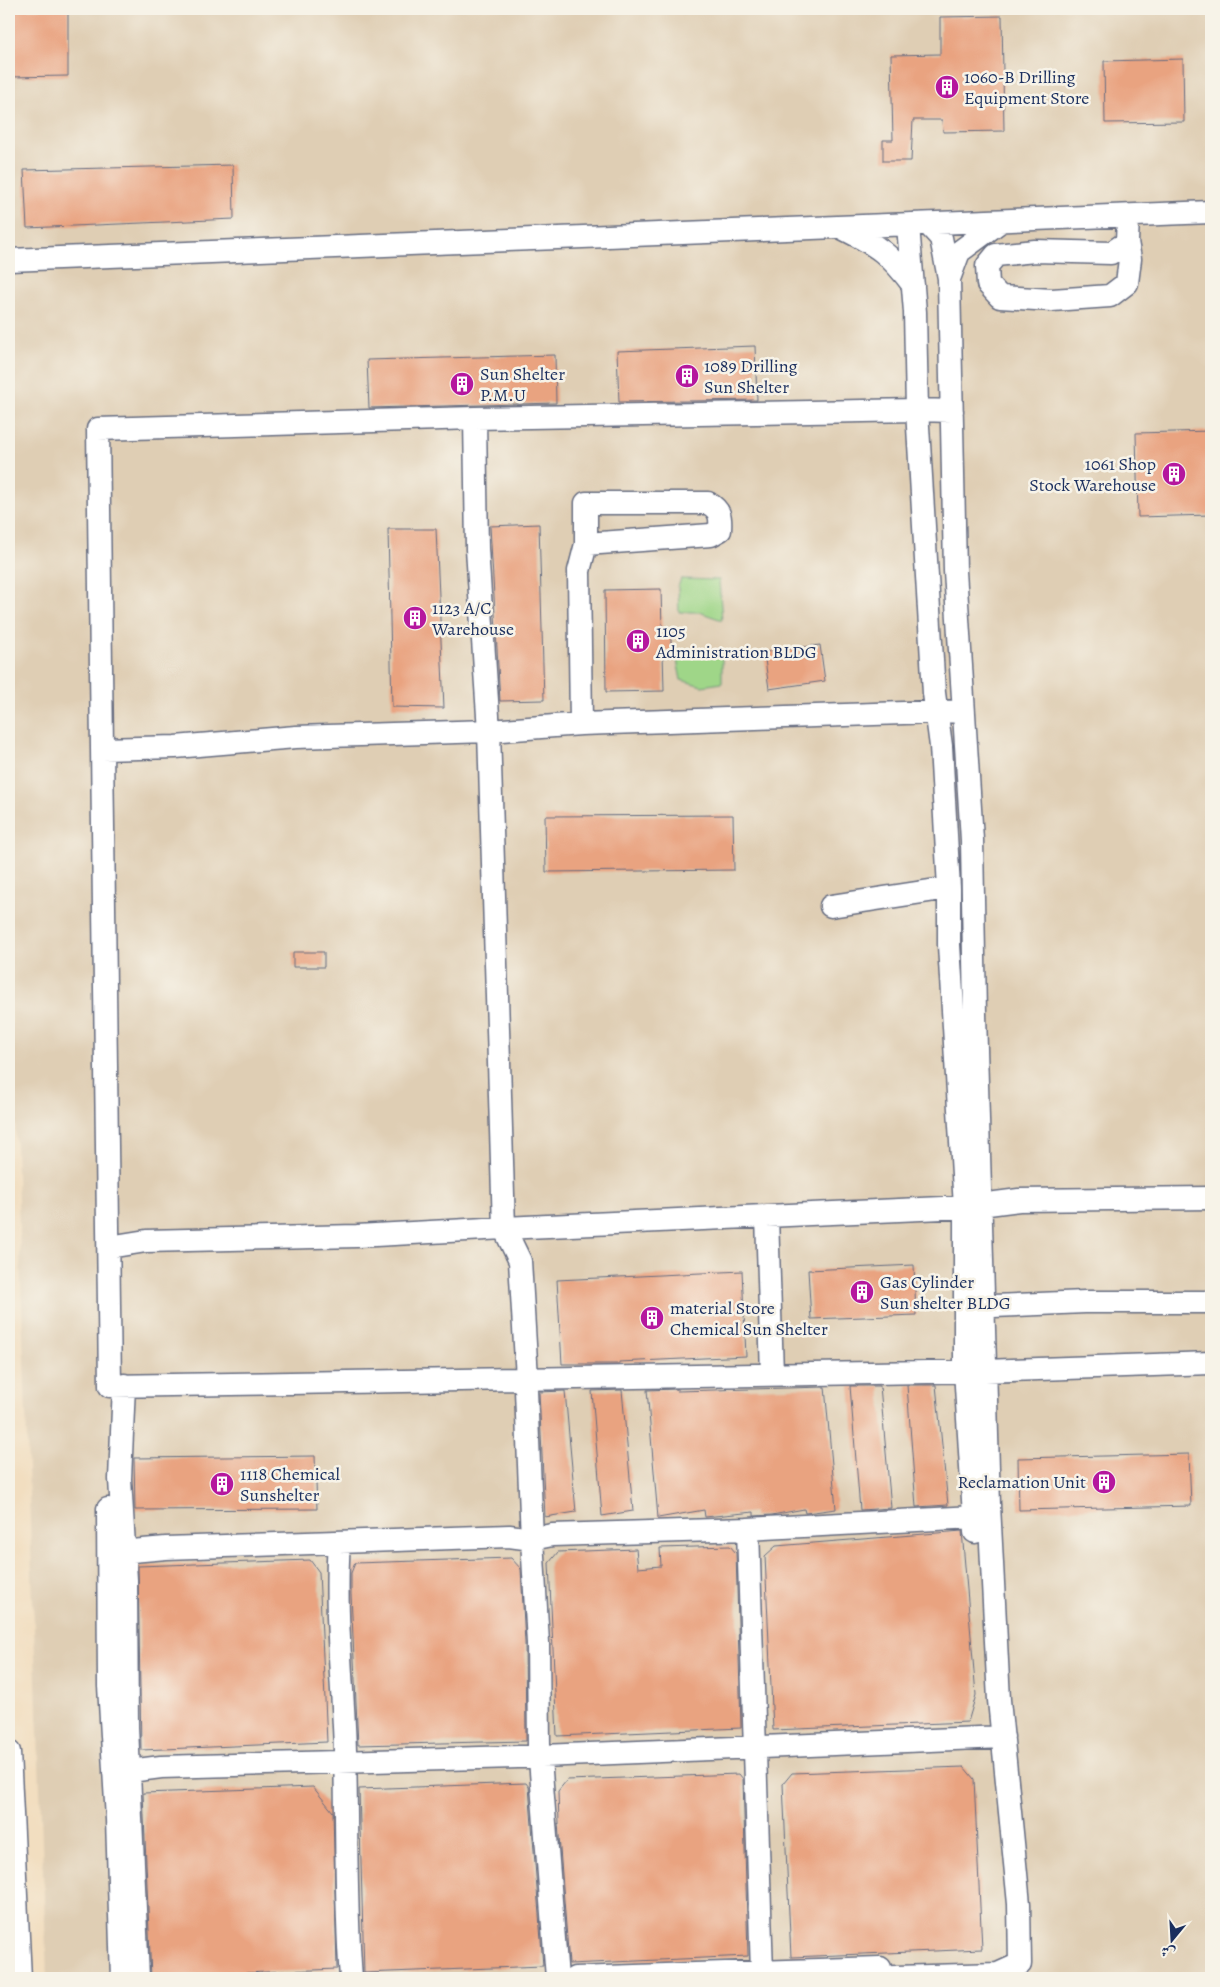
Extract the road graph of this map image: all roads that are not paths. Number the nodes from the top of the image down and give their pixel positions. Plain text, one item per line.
1 (1211, 212) edge
2 (1128, 216) junction
3 (1001, 221) junction
4 (918, 225) junction
5 (841, 228) junction
6 (1127, 242) junction
7 (9, 260) edge
8 (949, 279) junction
9 (913, 285) junction
10 (917, 410) junction
11 (952, 411) junction
12 (476, 418) junction
13 (586, 544) junction
14 (963, 711) junction
15 (935, 713) junction
16 (581, 724) junction
17 (489, 731) junction
18 (103, 749) junction
19 (949, 888) junction
20 (831, 906) dead end
21 (1211, 1198) edge
22 (973, 1207) junction
23 (767, 1216) junction
24 (504, 1228) junction
25 (109, 1247) junction
26 (1211, 1302) edge
27 (974, 1307) junction
28 (1211, 1364) edge
29 (974, 1371) junction
30 (772, 1374) junction
31 (528, 1378) junction
32 (117, 1386) junction
33 (974, 1521) junction
34 (753, 1533) junction
35 (540, 1541) junction
36 (333, 1546) junction
37 (116, 1556) junction
38 (994, 1731) junction
39 (760, 1743) junction
40 (545, 1750) junction
41 (9, 1752) edge
42 (340, 1757) junction
43 (122, 1765) junction
44 (771, 1974) edge
45 (20, 1978) edge
46 (122, 1978) edge
47 (138, 1978) edge
48 (338, 1978) edge
49 (351, 1978) edge
50 (556, 1978) edge
51 (566, 1978) edge
52 (575, 1978) edge
53 (862, 1978) edge

1 - 2 street
2 - 3 street
2 - 6 street
3 - 4 street
3 - 8 street
4 - 5 street
4 - 8 street
4 - 9 street
5 - 7 street
5 - 9 street
6 - 6 street
8 - 11 street
9 - 10 street
10 - 11 street
10 - 12 street
10 - 15 street
11 - 14 street
12 - 17 street
12 - 18 street
13 - 13 street
13 - 16 street
14 - 15 street
14 - 22 street
15 - 16 street
15 - 19 street
16 - 17 street
17 - 18 street
17 - 24 street
18 - 25 street
19 - 20 street
19 - 22 street
21 - 22 street
22 - 23 street
22 - 27 street
23 - 24 street
23 - 30 street
24 - 25 street
24 - 31 street
25 - 32 street
26 - 27 street
27 - 29 street
28 - 29 street
29 - 30 street
29 - 33 street
29 - 38 street
30 - 31 street
31 - 32 street
31 - 35 street
32 - 37 street
33 - 34 street
33 - 38 street
34 - 35 street
34 - 39 street
35 - 36 street
35 - 40 street
36 - 37 street
36 - 42 street
37 - 43 street
38 - 39 street
38 - 44 street
38 - 53 street
39 - 40 street
39 - 44 street
40 - 42 street
40 - 50 street
40 - 51 street
41 - 45 street
42 - 43 street
42 - 48 street
42 - 49 street
43 - 46 street
43 - 47 street
44 - 52 street

